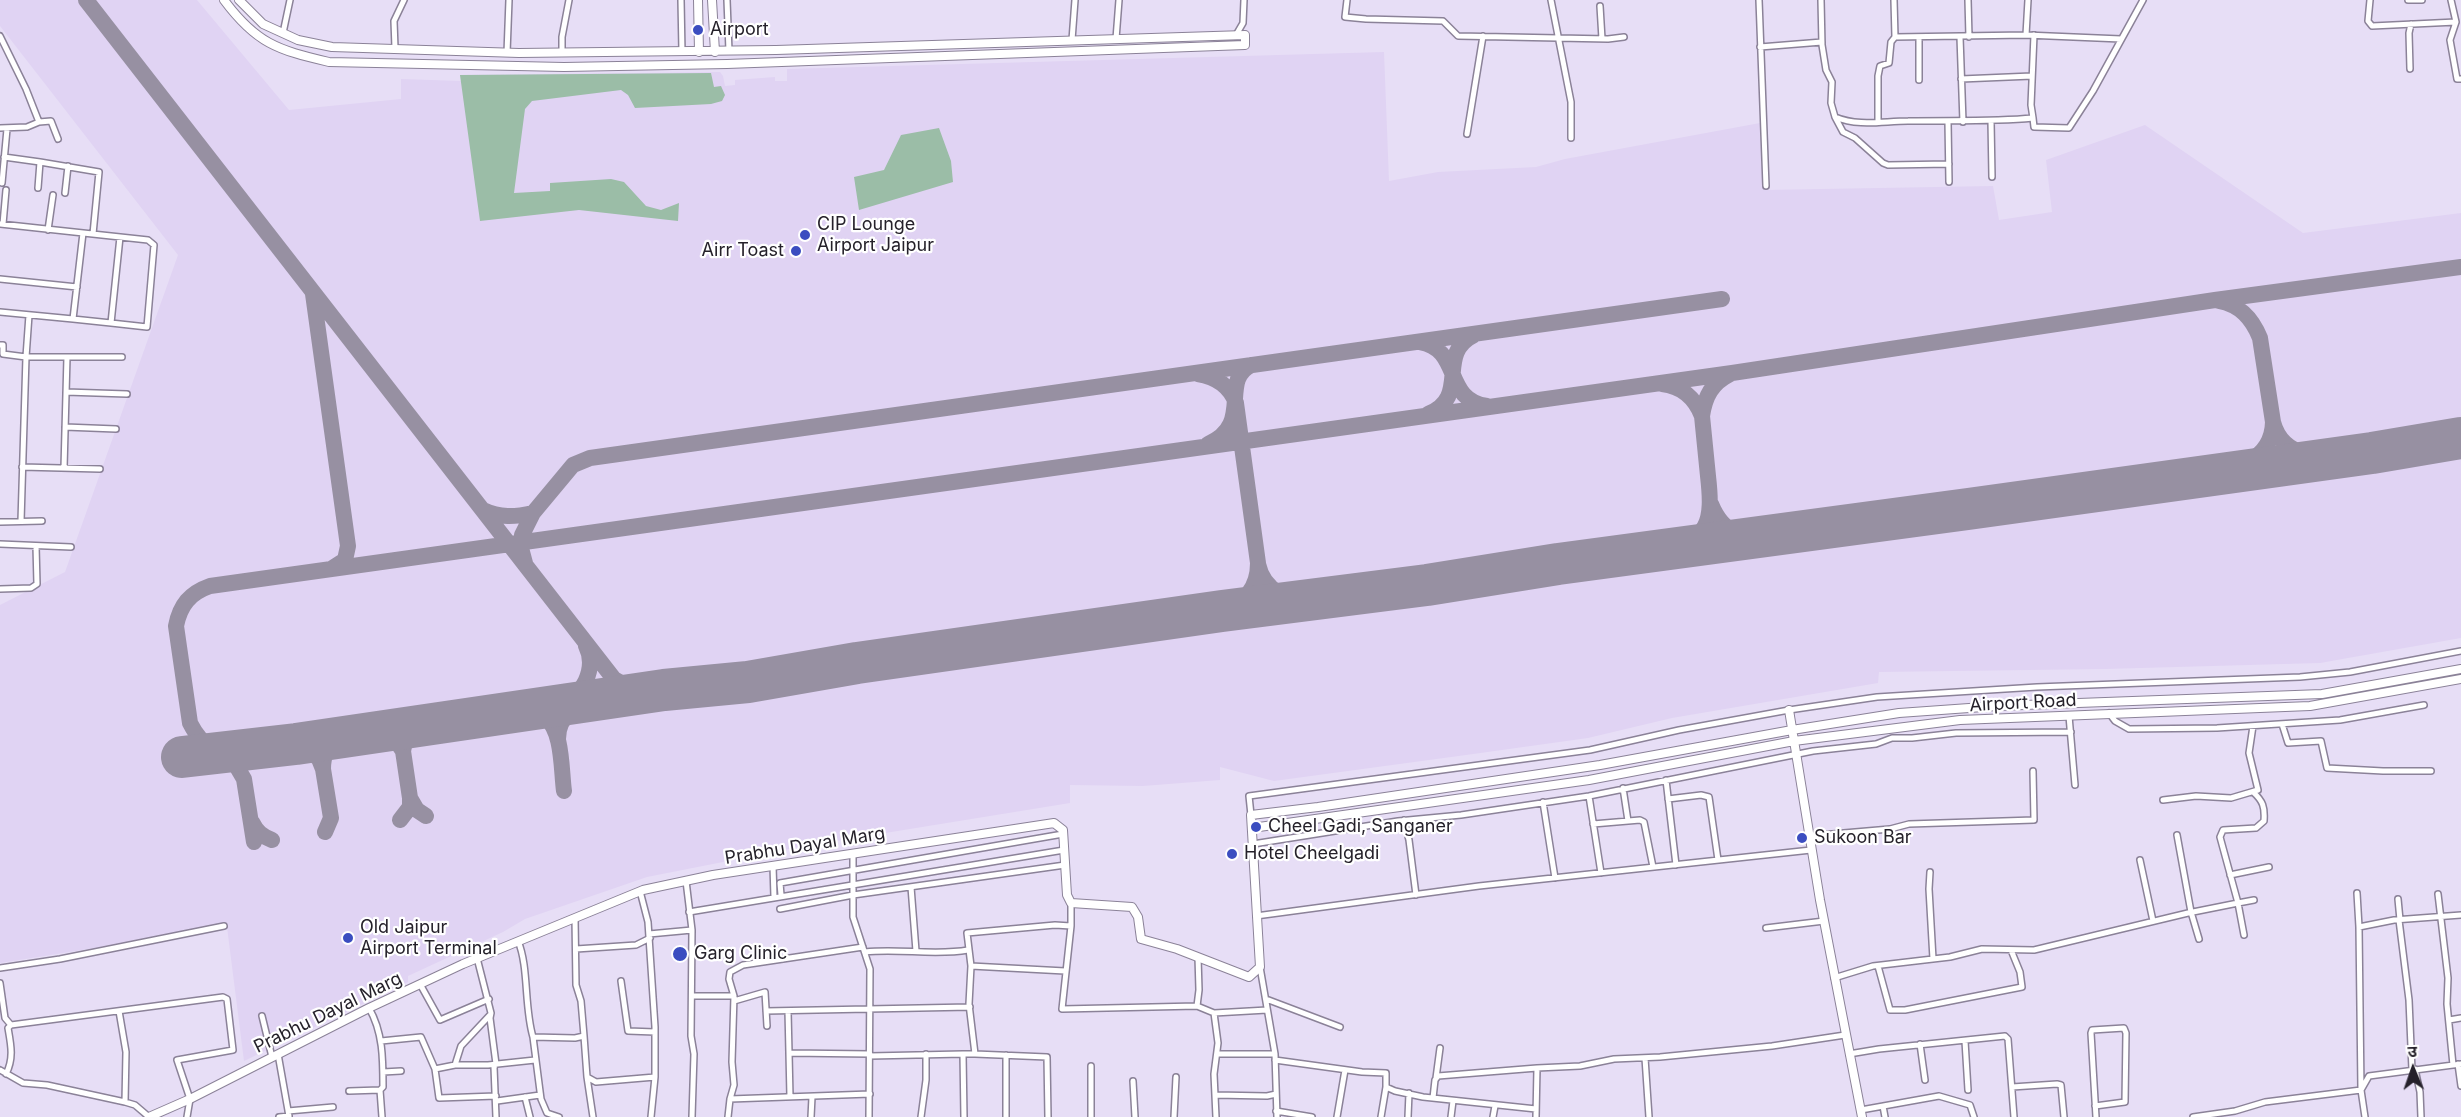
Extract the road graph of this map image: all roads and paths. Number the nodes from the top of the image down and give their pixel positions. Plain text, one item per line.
1 (224, 0) edge
2 (239, 0) edge
3 (290, 0) edge
4 (405, 0) edge
5 (509, 0) edge
6 (569, 0) edge
7 (681, 0) edge
8 (698, 0) edge
9 (712, 0) edge
10 (727, 0) edge
11 (1075, 0) edge
12 (1119, 0) edge
13 (1244, 0) edge
14 (1347, 0) edge
15 (1551, 0) edge
16 (1759, 0) edge
17 (1821, 0) edge
18 (1894, 0) edge
19 (1968, 0) edge
20 (2028, 0) edge
21 (2143, 0) edge
22 (2370, 0) edge
23 (2408, 0) edge
24 (2422, 0) edge
25 (2451, 0) edge
26 (1600, 6) dead end
27 (2456, 22) junction
28 (2411, 24) junction
29 (283, 33) junction
30 (2026, 35) junction
31 (2034, 35) junction
32 (0, 36) edge
33 (1235, 36) junction
34 (1483, 36) junction
35 (1558, 37) junction
36 (1624, 37) dead end
37 (1960, 37) junction
38 (1969, 37) junction
39 (1895, 38) junction
40 (1919, 38) junction
41 (1116, 39) junction
42 (1602, 39) junction
43 (2121, 39) junction
44 (1071, 40) junction
45 (1822, 42) junction
46 (1760, 47) junction
47 (395, 48) junction
48 (729, 51) junction
49 (682, 52) junction
50 (707, 52) junction
51 (505, 53) junction
52 (562, 53) junction
53 (395, 63) junction
54 (705, 64) junction
55 (502, 65) junction
56 (2410, 69) dead end
57 (2032, 76) junction
58 (1961, 79) junction
59 (2461, 79) edge
60 (1919, 80) dead end
61 (1835, 117) junction
62 (2033, 118) junction
63 (1991, 121) junction
64 (39, 122) junction
65 (1878, 122) junction
66 (1948, 122) junction
67 (1963, 122) junction
68 (3, 128) edge
69 (1467, 134) dead end
70 (1571, 138) dead end
71 (58, 139) dead end
72 (4, 157) junction
73 (40, 162) junction
74 (1949, 164) junction
75 (68, 166) junction
76 (1992, 177) dead end
77 (1949, 182) dead end
78 (2, 183) dead end
79 (1766, 186) dead end
80 (38, 188) dead end
81 (6, 190) dead end
82 (65, 193) dead end
83 (53, 195) dead end
84 (1, 224) edge
85 (48, 230) junction
86 (82, 233) junction
87 (93, 234) junction
88 (120, 237) junction
89 (0, 279) edge
90 (76, 287) junction
91 (0, 312) edge
92 (29, 315) junction
93 (73, 319) junction
94 (111, 323) junction
95 (0, 345) edge
96 (26, 357) junction
97 (67, 357) junction
98 (122, 357) dead end
99 (66, 392) junction
100 (127, 394) dead end
101 (65, 427) junction
102 (116, 429) dead end
103 (22, 467) junction
104 (64, 468) junction
105 (100, 469) dead end
106 (21, 521) junction
107 (42, 521) dead end
108 (0, 522) edge
109 (0, 544) edge
110 (36, 546) junction
111 (71, 547) dead end
112 (0, 589) edge
113 (2461, 651) edge
114 (2461, 669) edge
115 (2461, 679) edge
116 (2424, 705) dead end
117 (1789, 710) junction
118 (2109, 713) junction
119 (2069, 716) junction
120 (2282, 724) junction
121 (2253, 726) junction
122 (1792, 730) junction
123 (2071, 732) junction
124 (1794, 741) junction
125 (1796, 755) junction
126 (2033, 771) dead end
127 (2431, 771) dead end
128 (1666, 780) junction
129 (2075, 785) dead end
130 (1623, 788) junction
131 (2253, 792) junction
132 (1589, 796) junction
133 (1668, 799) junction
134 (2163, 800) dead end
135 (1543, 802) junction
136 (1251, 815) junction
137 (1404, 820) junction
138 (1628, 821) junction
139 (1593, 824) junction
140 (1252, 828) junction
141 (1063, 834) junction
142 (2177, 835) dead end
143 (1809, 836) junction
144 (1253, 844) junction
145 (1811, 849) junction
146 (1064, 850) junction
147 (852, 854) junction
148 (1718, 861) junction
149 (2140, 861) dead end
150 (1065, 865) junction
151 (1676, 865) junction
152 (773, 866) junction
153 (1653, 867) junction
154 (2269, 867) dead end
155 (853, 869) junction
156 (1930, 872) dead end
157 (1600, 873) junction
158 (2230, 875) junction
159 (1555, 878) junction
160 (686, 881) junction
161 (853, 884) junction
162 (911, 887) junction
163 (640, 891) junction
164 (2357, 893) dead end
165 (2438, 894) dead end
166 (853, 895) junction
167 (1416, 895) junction
168 (777, 896) junction
169 (2398, 899) dead end
170 (2254, 900) dead end
171 (1071, 903) junction
172 (2238, 903) junction
173 (780, 909) dead end
174 (689, 912) junction
175 (2191, 912) junction
176 (2461, 915) edge
177 (1256, 916) junction
178 (2441, 917) junction
179 (575, 918) junction
180 (2400, 920) junction
181 (1824, 921) junction
182 (2153, 921) junction
183 (224, 926) dead end
184 (1071, 926) junction
185 (2359, 927) junction
186 (1766, 928) dead end
187 (692, 930) junction
188 (2244, 935) dead end
189 (649, 936) junction
190 (2199, 939) dead end
191 (518, 941) junction
192 (576, 949) junction
193 (864, 949) junction
194 (968, 950) junction
195 (2012, 950) junction
196 (916, 951) junction
197 (1198, 957) junction
198 (477, 958) junction
199 (1933, 959) junction
200 (971, 966) junction
201 (1878, 966) junction
202 (1260, 967) junction
203 (0, 968) edge
204 (1065, 971) junction
205 (1834, 978) junction
206 (621, 981) dead end
207 (0, 983) edge
208 (420, 984) junction
209 (692, 996) junction
210 (734, 998) junction
211 (489, 999) junction
212 (1266, 999) junction
213 (1197, 1006) junction
214 (970, 1007) junction
215 (369, 1008) junction
216 (870, 1009) junction
217 (1268, 1010) junction
218 (119, 1011) junction
219 (766, 1011) junction
220 (788, 1011) junction
221 (491, 1013) junction
222 (1214, 1013) junction
223 (262, 1016) dead end
224 (2461, 1018) edge
225 (2449, 1020) junction
226 (11, 1024) junction
227 (767, 1026) dead end
228 (1341, 1026) dead end
229 (417, 1029) dead end
230 (655, 1032) junction
231 (1845, 1035) junction
232 (584, 1036) junction
233 (421, 1037) junction
234 (533, 1037) junction
235 (381, 1041) junction
236 (1965, 1041) junction
237 (1920, 1044) junction
238 (1440, 1048) dead end
239 (789, 1053) junction
240 (926, 1054) junction
241 (963, 1054) junction
242 (975, 1054) junction
243 (1217, 1054) junction
244 (1849, 1054) junction
245 (870, 1055) junction
246 (1006, 1055) junction
247 (275, 1056) junction
248 (1275, 1057) junction
249 (1645, 1058) junction
250 (534, 1060) junction
251 (496, 1064) junction
252 (2458, 1064) edge
253 (455, 1065) junction
254 (1091, 1066) dead end
255 (1537, 1068) junction
256 (435, 1069) junction
257 (0, 1070) edge
258 (1345, 1070) junction
259 (2414, 1070) junction
260 (401, 1071) dead end
261 (383, 1072) junction
262 (6, 1074) junction
263 (587, 1077) junction
264 (655, 1077) junction
265 (1176, 1077) dead end
266 (1436, 1078) junction
267 (1925, 1080) dead end
268 (1133, 1081) dead end
269 (2461, 1086) edge
270 (1386, 1087) junction
271 (2012, 1087) junction
272 (380, 1090) junction
273 (1968, 1090) dead end
274 (2361, 1090) junction
275 (349, 1092) dead end
276 (1409, 1093) junction
277 (870, 1094) junction
278 (1276, 1094) junction
279 (540, 1095) junction
280 (1215, 1095) junction
281 (525, 1097) junction
282 (790, 1097) junction
283 (812, 1097) junction
284 (497, 1098) junction
285 (1433, 1098) junction
286 (190, 1099) junction
287 (730, 1099) junction
288 (1453, 1101) junction
289 (125, 1102) junction
290 (1495, 1106) junction
291 (1883, 1106) junction
292 (2095, 1106) junction
293 (333, 1107) dead end
294 (1536, 1110) junction
295 (1277, 1114) edge
296 (1861, 1114) edge
297 (289, 1115) edge
298 (2216, 1116) edge
299 (149, 1117) edge
300 (187, 1117) edge
301 (279, 1117) edge
302 (382, 1117) edge
303 (496, 1117) edge
304 (530, 1117) edge
305 (559, 1117) edge
306 (593, 1117) edge
307 (651, 1117) edge
308 (692, 1117) edge
309 (728, 1117) edge
310 (811, 1117) edge
311 (869, 1117) edge
312 (921, 1117) edge
313 (964, 1117) edge
314 (1006, 1117) edge
315 (1048, 1117) edge
316 (1091, 1117) edge
317 (1134, 1117) edge
318 (1174, 1117) edge
319 (1216, 1117) edge
320 (1312, 1117) edge
321 (1338, 1117) edge
322 (1381, 1117) edge
323 (1408, 1117) edge
324 (1451, 1117) edge
325 (1493, 1117) edge
326 (1536, 1117) edge
327 (1649, 1117) edge
328 (1885, 1117) edge
329 (1974, 1117) edge
330 (2014, 1117) edge
331 (2064, 1117) edge
332 (2096, 1117) edge
333 (2193, 1117) edge
334 (2365, 1117) edge
335 (2421, 1117) edge

1 - 53 street
2 - 29 street
3 - 29 street
4 - 47 street
5 - 51 street
6 - 52 street
7 - 49 street
8 - 50 street
9 - 50 street
10 - 48 street
11 - 44 street
12 - 41 street
13 - 33 street
14 - 34 street
15 - 35 street
16 - 46 street
17 - 45 street
18 - 39 street
19 - 38 street
20 - 30 street
21 - 43 street
22 - 28 street
23 - 24 street
25 - 27 street
26 - 42 street
27 - 28 street
27 - 59 street
28 - 56 street
29 - 47 street
30 - 31 street
30 - 38 street
31 - 43 street
31 - 57 street
32 - 64 street
33 - 41 street
33 - 54 street
34 - 35 street
34 - 69 street
35 - 42 street
35 - 70 street
36 - 42 street
37 - 38 street
37 - 40 street
37 - 58 street
39 - 40 street
39 - 65 street
40 - 60 street
41 - 44 street
43 - 62 street
44 - 48 street
45 - 46 street
45 - 61 street
46 - 79 street
47 - 51 street
47 - 53 street
48 - 50 street
49 - 50 street
49 - 52 street
50 - 54 street
51 - 52 street
51 - 55 street
53 - 55 street
54 - 55 street
57 - 58 street
57 - 62 street
58 - 67 street
61 - 65 street
61 - 74 street
62 - 63 street
63 - 67 street
63 - 76 street
64 - 68 street
64 - 71 street
65 - 66 street
66 - 67 street
66 - 74 street
68 - 72 street
72 - 73 street
72 - 78 street
73 - 75 street
73 - 80 street
74 - 77 street
75 - 82 street
75 - 87 street
81 - 84 street
83 - 85 street
84 - 85 street
85 - 86 street
86 - 87 street
86 - 90 street
87 - 88 street
88 - 94 street
88 - 94 street
89 - 90 street
90 - 93 street
91 - 92 street
92 - 93 street
92 - 96 street
93 - 94 street
95 - 96 street
96 - 97 street
96 - 103 street
97 - 98 street
97 - 99 street
99 - 100 street
99 - 101 street
101 - 102 street
101 - 104 street
103 - 104 street
103 - 106 street
104 - 105 street
106 - 107 street
106 - 108 street
109 - 110 street
110 - 111 street
110 - 112 street
113 - 117 street
114 - 122 street, Airport Road
115 - 118 street, Airport Road
116 - 120 street
117 - 122 street
117 - 136 street
118 - 119 street, Airport Road
118 - 121 street
119 - 123 street
119 - 124 street, Airport Road
120 - 121 street
120 - 127 street
121 - 131 street
122 - 124 street
122 - 136 street, Airport Road
123 - 125 street
123 - 129 street
124 - 125 street
124 - 140 street, Airport Road
125 - 128 street
125 - 143 street
126 - 143 street
128 - 130 street
128 - 133 street
130 - 132 street
130 - 138 street
131 - 134 street
131 - 158 street
132 - 135 street
132 - 139 street
133 - 148 street
133 - 151 street
135 - 137 street
135 - 159 street
136 - 140 street
137 - 144 street
137 - 167 street
138 - 139 street
138 - 153 street
139 - 157 street
140 - 144 street
141 - 146 street
141 - 147 street, Prabhu Dayal Marg
141 - 155 street
142 - 175 street
143 - 145 street
144 - 177 street
145 - 148 street
145 - 181 street
146 - 150 street
146 - 161 street
147 - 152 street, Prabhu Dayal Marg
147 - 155 street
148 - 151 street
149 - 182 street
150 - 162 street
150 - 171 street
151 - 153 street
152 - 160 street, Prabhu Dayal Marg
152 - 168 street
153 - 157 street
154 - 158 street
155 - 161 street
155 - 168 street
156 - 199 street
157 - 159 street
158 - 172 street
159 - 167 street
160 - 163 street, Prabhu Dayal Marg
160 - 174 street
161 - 166 street
161 - 168 street
162 - 166 street
162 - 196 street
163 - 179 street, Prabhu Dayal Marg
163 - 189 street
164 - 185 street
165 - 178 street
166 - 173 street
166 - 193 street
167 - 177 street
168 - 174 street
169 - 180 street
170 - 172 street
171 - 184 street
171 - 197 street
172 - 175 street
172 - 188 street
174 - 187 street
175 - 182 street
175 - 190 street
176 - 178 street
177 - 202 street
178 - 180 street
178 - 225 street
179 - 191 street, Prabhu Dayal Marg
179 - 192 street
180 - 185 street
180 - 259 street
181 - 186 street
181 - 205 street
182 - 195 street
183 - 203 street
184 - 194 street
184 - 204 street
185 - 274 street
187 - 189 street
187 - 209 street
189 - 192 street
189 - 230 street
191 - 198 street, Prabhu Dayal Marg
191 - 234 street
192 - 232 street
193 - 196 street
193 - 210 street
193 - 216 street
194 - 196 street
194 - 200 street
195 - 199 street
195 - 201 street
197 - 202 street
197 - 213 street
198 - 208 street, Prabhu Dayal Marg
198 - 211 street
199 - 201 street
200 - 204 street
200 - 214 street
201 - 205 street
202 - 212 street
204 - 213 street
205 - 231 street
206 - 230 street
207 - 226 street
208 - 211 street
208 - 215 street, Prabhu Dayal Marg
209 - 210 street
209 - 308 street
210 - 219 street
210 - 287 street
211 - 221 street
212 - 217 street
212 - 228 street
213 - 222 street
214 - 216 street
214 - 242 street
215 - 235 street
215 - 247 street, Prabhu Dayal Marg
216 - 220 street
216 - 245 street
217 - 222 street
217 - 248 street
218 - 226 street
218 - 286 street
218 - 289 street
219 - 220 street
219 - 227 street
220 - 239 street
221 - 251 street
221 - 253 street
222 - 243 street
223 - 247 street
224 - 225 street
225 - 252 street
226 - 262 street
229 - 233 street
230 - 264 street
231 - 244 street
231 - 249 street
232 - 234 street
232 - 263 street
233 - 235 street
233 - 256 street
234 - 250 street
235 - 261 street
236 - 237 street
236 - 271 street
236 - 273 street
237 - 244 street
237 - 267 street
238 - 266 street
239 - 245 street
239 - 282 street
240 - 241 street
240 - 245 street
240 - 312 street
241 - 242 street
241 - 313 street
242 - 246 street
243 - 248 street
243 - 280 street
244 - 296 street
245 - 277 street
246 - 314 street
246 - 315 street
247 - 286 street, Prabhu Dayal Marg
247 - 297 street
248 - 258 street
248 - 278 street
249 - 255 street
249 - 327 street
250 - 251 street
250 - 279 street
251 - 253 street
251 - 284 street
252 - 259 street
252 - 269 street
253 - 256 street
254 - 316 street
255 - 266 street
255 - 294 street
256 - 284 street
257 - 262 street
258 - 270 street
258 - 321 street
259 - 274 street
259 - 335 street
260 - 261 street
261 - 272 street
262 - 289 street
263 - 264 street
263 - 306 street
264 - 307 street
265 - 318 street
266 - 285 street
268 - 317 street
270 - 276 street
270 - 322 street
271 - 330 street
271 - 331 street
272 - 275 street
272 - 302 street
274 - 298 street
274 - 334 street
276 - 285 street
276 - 323 street
277 - 283 street
277 - 311 street
278 - 280 street
278 - 295 street
279 - 281 street
279 - 305 street
280 - 319 street
281 - 284 street
281 - 304 street
282 - 283 street
282 - 287 street
283 - 310 street
284 - 303 street
285 - 288 street
286 - 299 street, Prabhu Dayal Marg
286 - 300 street
287 - 309 street
288 - 290 street
288 - 324 street
289 - 299 street
290 - 294 street
290 - 325 street
291 - 296 street
291 - 328 street
291 - 329 street
292 - 292 street
292 - 332 street
293 - 297 street
294 - 326 street
295 - 320 street
297 - 301 street
298 - 333 street

